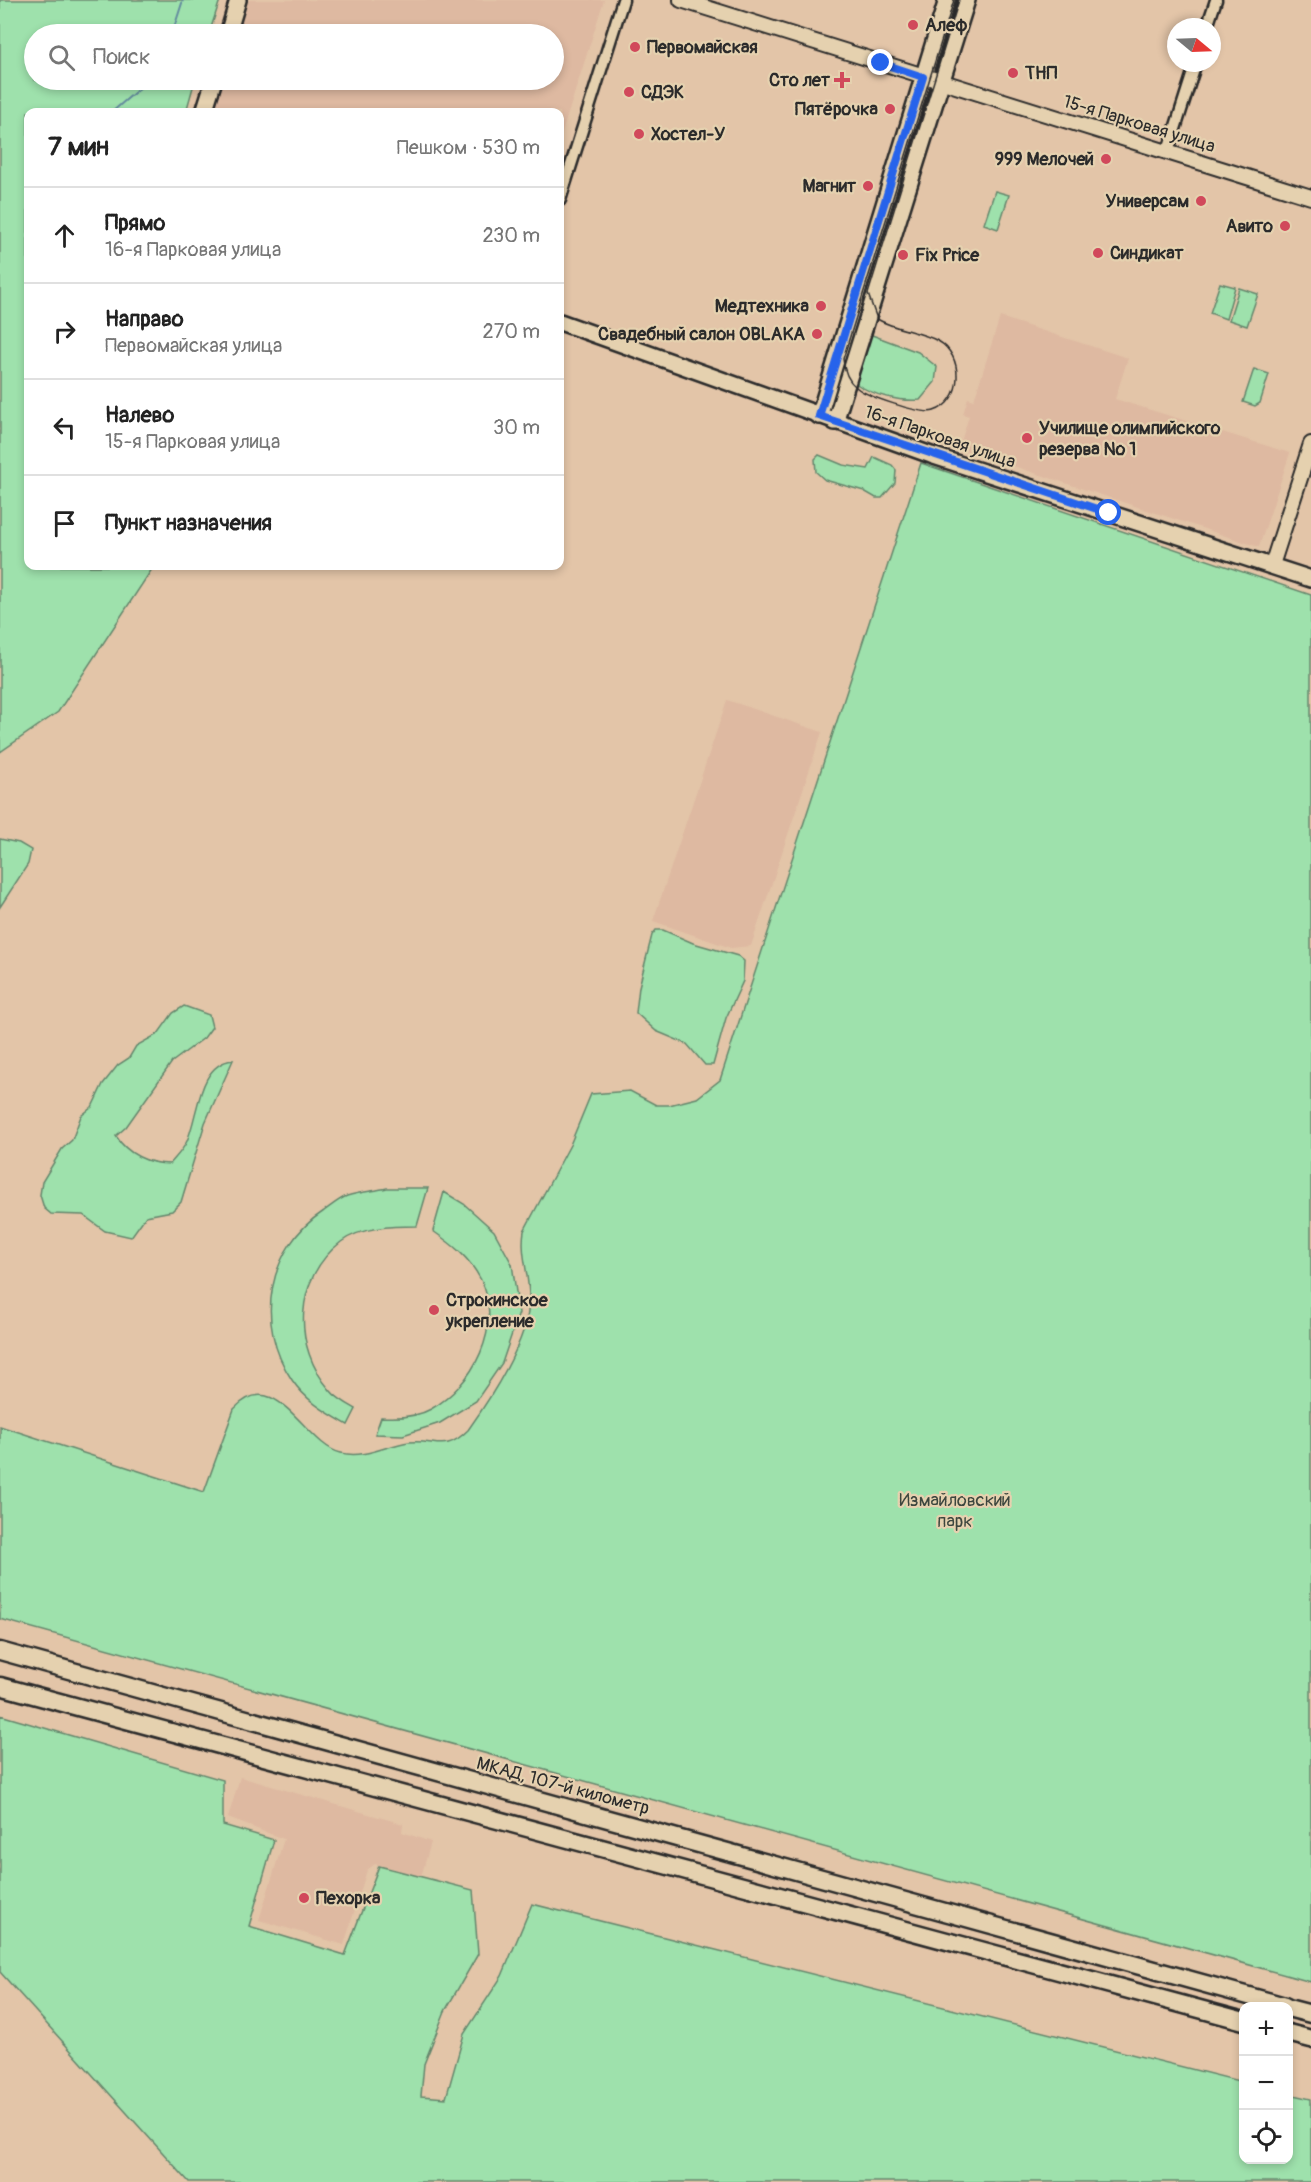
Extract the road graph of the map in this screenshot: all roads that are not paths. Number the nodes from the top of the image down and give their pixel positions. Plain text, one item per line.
1 (238, 0) edge
2 (623, 0) edge
3 (681, 0) edge
4 (947, 0) edge
5 (967, 0) edge
6 (1216, 0) edge
7 (1210, 18) edge
8 (231, 24) edge
9 (1193, 72) edge
10 (923, 77) junction
11 (941, 83) junction
12 (211, 90) edge
13 (205, 108) edge
14 (1168, 151) junction
15 (564, 187) edge
16 (1311, 197) edge
17 (564, 323) edge
18 (819, 416) junction
19 (835, 422) junction
20 (1311, 444) edge
21 (1272, 565) junction
22 (1311, 579) edge
23 (0, 1651) edge
24 (0, 1686) edge
25 (1269, 2002) edge
26 (1293, 2009) edge
27 (1311, 2014) edge
28 (1239, 2020) edge
29 (1293, 2034) edge
30 (1311, 2039) edge

1 - 8 main road
2 - 15 street
3 - 10 street, 15-я Парковая улица
4 - 10 main road
5 - 11 main road
6 - 7 street
9 - 14 street
10 - 11 street, 15-я Парковая улица
10 - 18 main road
11 - 14 street, 15-я Парковая улица
11 - 19 main road
12 - 13 main road
14 - 16 street, 15-я Парковая улица
17 - 18 main road, 16-я Парковая улица
18 - 19 main road, 16-я Парковая улица
19 - 21 main road, 16-я Парковая улица
20 - 21 street
21 - 22 main road, 16-я Парковая улица
23 - 25 highway, МКАД, 107-й километр
24 - 28 highway
26 - 27 highway, МКАД, 107-й километр
29 - 30 highway

